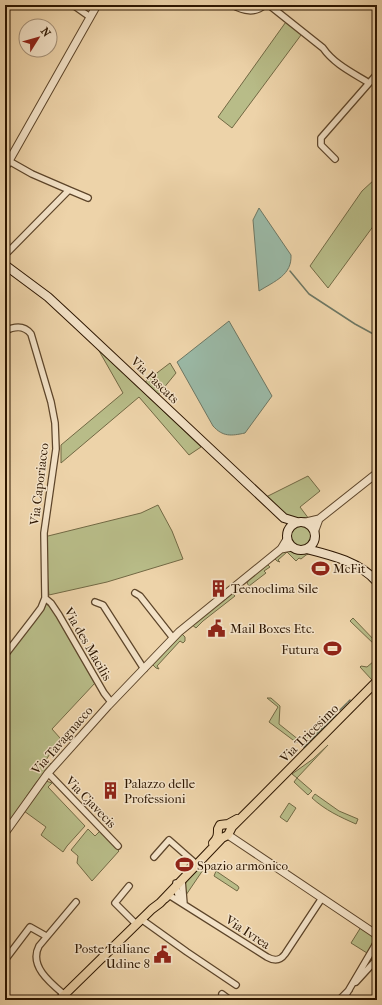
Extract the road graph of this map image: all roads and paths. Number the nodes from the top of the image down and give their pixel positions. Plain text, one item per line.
1 (73, 5) edge
2 (97, 5) edge
3 (232, 5) edge
4 (264, 5) edge
5 (269, 5) edge
6 (90, 17) junction
7 (377, 74) edge
8 (369, 83) junction
9 (335, 159) dead end
10 (9, 161) junction
11 (5, 168) edge
12 (69, 190) junction
13 (88, 198) dead end
14 (6, 251) edge
15 (5, 265) edge
16 (5, 331) edge
17 (377, 473) edge
18 (284, 518) junction
19 (319, 519) junction
20 (297, 522) junction
21 (306, 522) junction
22 (315, 534) junction
23 (287, 535) junction
24 (292, 547) junction
25 (281, 549) junction
26 (307, 549) junction
27 (329, 555) junction
28 (375, 579) edge
29 (134, 592) dead end
30 (45, 598) junction
31 (95, 602) dead end
32 (173, 638) junction
33 (5, 655) edge
34 (144, 669) junction
35 (377, 681) edge
36 (112, 702) junction
37 (48, 773) junction
38 (225, 832) junction
39 (5, 833) edge
40 (118, 846) dead end
41 (154, 857) dead end
42 (194, 862) junction
43 (180, 882) junction
44 (129, 886) dead end
45 (322, 898) junction
46 (76, 902) dead end
47 (182, 902) junction
48 (154, 907) junction
49 (139, 921) junction
50 (377, 935) edge
51 (46, 936) junction
52 (377, 942) edge
53 (377, 959) edge
54 (5, 960) edge
55 (366, 960) junction
56 (372, 964) junction
57 (236, 985) dead end
58 (346, 992) junction
59 (222, 994) dead end
60 (63, 998) edge
61 (230, 1000) edge
62 (339, 1000) edge

1 - 6 street
2 - 6 street
3 - 4 street
5 - 8 street
6 - 10 street
7 - 8 street
8 - 9 street
10 - 11 street
10 - 12 street
12 - 13 street
12 - 14 street
15 - 18 main road, Via Pascats
16 - 30 street, Via Caporiacco
17 - 19 street
18 - 20 main road, Via Pascats
18 - 23 main road
19 - 21 street
19 - 22 street
20 - 21 main road
20 - 23 main road
21 - 22 main road
22 - 26 main road
22 - 27 main road
23 - 24 main road
23 - 25 street, Via Tavagnacco
24 - 25 street, Via Tavagnacco
24 - 26 main road
25 - 32 street, Via Tavagnacco
26 - 27 main road
27 - 28 main road
29 - 32 street
30 - 33 street, Via Caporiacco
30 - 36 street, Via des Macilis
31 - 34 street
32 - 34 street, Via Tavagnacco
34 - 36 street, Via Tavagnacco
35 - 38 main road, Via Tricesimo
36 - 37 street, Via Tavagnacco
37 - 39 street, Via Tavagnacco
37 - 40 street, Via Cjavecis
38 - 42 main road, Via Tricesimo
38 - 43 main road, Via Tricesimo
38 - 45 street
41 - 42 street
42 - 43 street, Via Tricesimo
42 - 48 main road, Via Tricesimo
43 - 47 street
43 - 48 main road, Via Tricesimo
44 - 49 street
45 - 47 street, Via Ivrea
45 - 50 street
46 - 51 street
47 - 48 street
48 - 49 main road, Via Tricesimo
49 - 57 street
49 - 60 main road, Via Tricesimo
51 - 54 street
51 - 60 street
52 - 55 street
53 - 56 street
55 - 56 street
55 - 58 street
56 - 58 street
58 - 62 street
59 - 61 street

